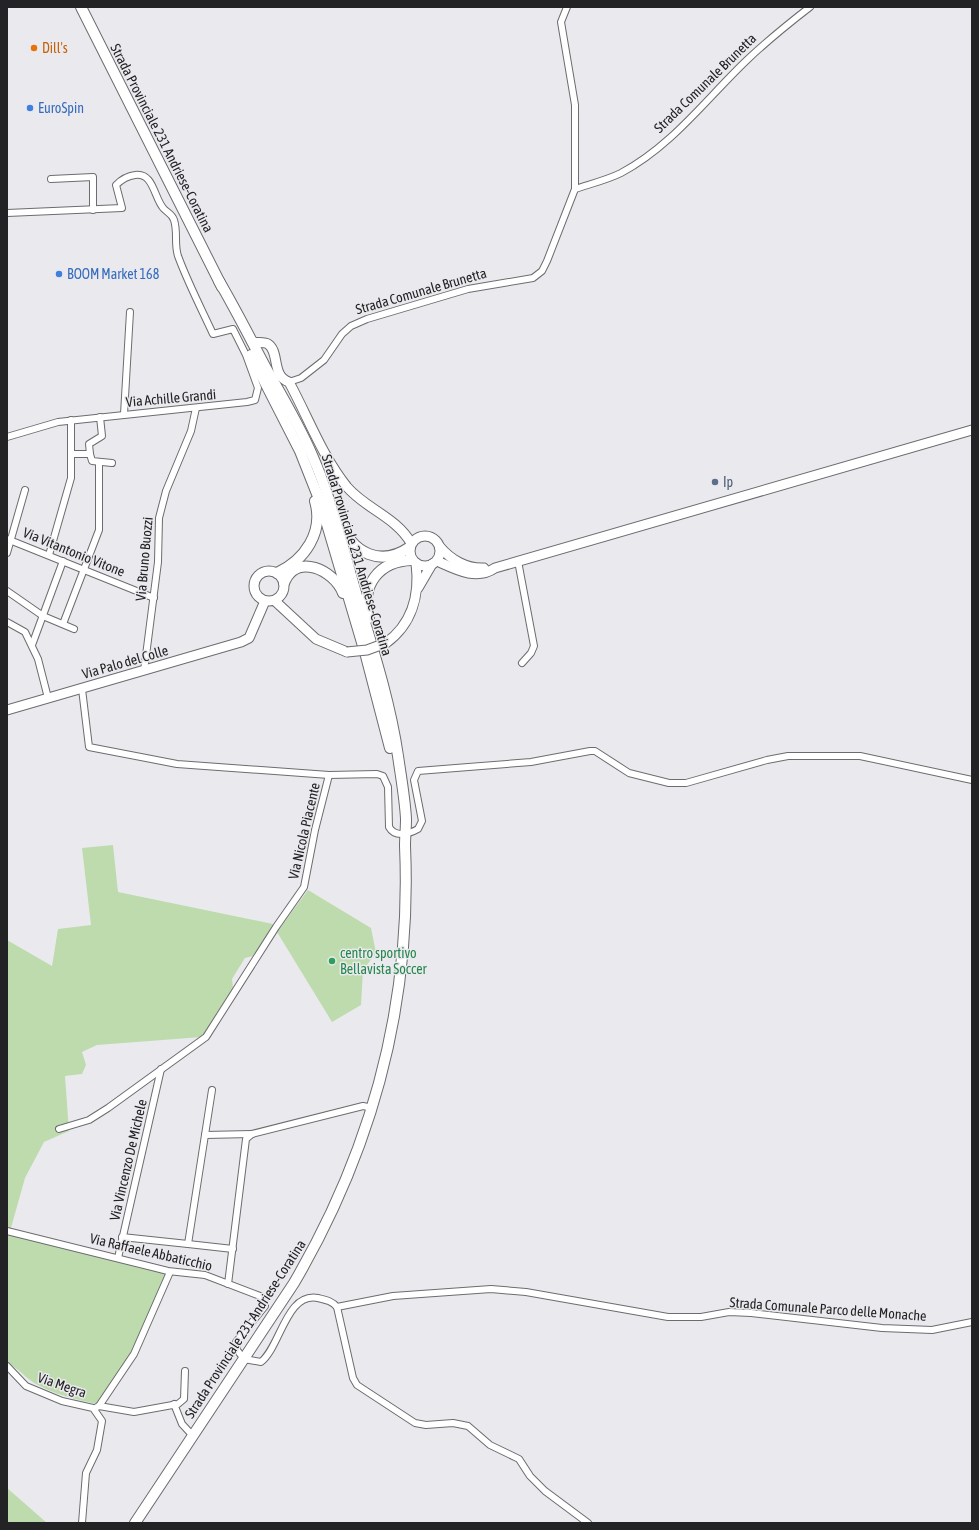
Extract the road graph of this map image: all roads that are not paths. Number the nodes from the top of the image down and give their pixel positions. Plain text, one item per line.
1 (81, 7) edge
2 (567, 7) edge
3 (810, 7) edge
4 (51, 179) dead end
5 (575, 189) junction
6 (96, 210) junction
7 (7, 212) edge
8 (219, 281) junction
9 (130, 312) dead end
10 (252, 342) junction
11 (246, 355) junction
12 (255, 362) junction
13 (274, 382) junction
14 (289, 382) junction
15 (276, 402) junction
16 (196, 408) junction
17 (124, 414) junction
18 (100, 417) junction
19 (71, 420) junction
20 (972, 430) edge
21 (7, 437) edge
22 (72, 454) junction
23 (90, 454) junction
24 (99, 462) junction
25 (112, 463) dead end
26 (25, 490) dead end
27 (396, 524) junction
28 (421, 536) junction
29 (9, 540) edge
30 (410, 545) junction
31 (440, 547) junction
32 (7, 552) edge
33 (49, 555) junction
34 (63, 561) junction
35 (518, 561) junction
36 (414, 562) junction
37 (434, 563) junction
38 (495, 568) junction
39 (85, 569) junction
40 (278, 573) junction
41 (284, 583) junction
42 (417, 589) junction
43 (7, 591) edge
44 (154, 598) junction
45 (270, 599) junction
46 (43, 616) junction
47 (7, 622) edge
48 (63, 624) junction
49 (74, 629) dead end
50 (32, 645) junction
51 (522, 663) dead end
52 (144, 671) junction
53 (82, 689) junction
54 (48, 698) junction
55 (379, 703) junction
56 (7, 710) edge
57 (392, 725) junction
58 (329, 775) junction
59 (972, 780) edge
60 (405, 834) junction
61 (161, 1069) junction
62 (212, 1090) dead end
63 (373, 1108) junction
64 (59, 1129) dead end
65 (252, 1134) junction
66 (205, 1135) junction
67 (7, 1231) edge
68 (122, 1237) junction
69 (188, 1244) junction
70 (233, 1249) junction
71 (118, 1258) junction
72 (170, 1272) junction
73 (228, 1284) junction
74 (337, 1307) junction
75 (972, 1322) edge
76 (244, 1359) junction
77 (7, 1366) edge
78 (185, 1371) dead end
79 (174, 1404) junction
80 (96, 1407) junction
81 (193, 1436) junction
82 (82, 1523) edge
83 (135, 1523) edge
84 (588, 1523) edge

1 - 8 main road, Strada Provinciale 231 Andriese-Coratina
2 - 5 street
3 - 5 street, Strada Comunale Brunetta
4 - 6 street
5 - 14 street, Strada Comunale Brunetta
6 - 7 street
6 - 11 street, Via Achille Grandi
8 - 10 main road, Strada Provinciale 231 Andriese-Coratina
8 - 12 main road, Strada Provinciale 231 Andriese-Coratina
9 - 17 street
10 - 13 main road, Strada Provinciale 231 Andriese-Coratina
10 - 14 main road
11 - 12 main road
11 - 16 street, Via Achille Grandi
12 - 15 main road, Strada Provinciale 231 Andriese-Coratina
13 - 30 main road
13 - 57 main road, Strada Provinciale 231 Andriese-Coratina
14 - 27 main road
15 - 40 main road
15 - 55 main road, Strada Provinciale 231 Andriese-Coratina
16 - 17 street, Via Achille Grandi
16 - 44 street, Via Bruno Buozzi
17 - 18 street, Via Achille Grandi
18 - 19 street, Via Achille Grandi
18 - 23 street
19 - 21 street, Via Achille Grandi
19 - 22 street
20 - 35 main road
22 - 23 street
22 - 33 street
23 - 24 street
24 - 25 street
24 - 39 street
26 - 29 street
27 - 28 main road
27 - 30 main road
28 - 30 main road
28 - 31 main road
29 - 32 street
29 - 33 street, Via Vitantonio Vitone
30 - 36 main road
31 - 37 main road
31 - 38 main road
33 - 34 street, Via Vitantonio Vitone
34 - 39 street, Via Vitantonio Vitone
34 - 46 street
35 - 38 main road
35 - 51 street
36 - 37 main road
36 - 42 main road
36 - 57 main road
37 - 38 main road
37 - 42 main road
39 - 44 street, Via Vitantonio Vitone
39 - 48 street
40 - 41 main road
40 - 45 main road
41 - 45 main road
41 - 55 main road
42 - 45 main road, bridge
43 - 46 street
44 - 52 street, Via Bruno Buozzi
45 - 52 main road, Via Palo del Colle
46 - 48 street
46 - 50 street
47 - 50 street
48 - 49 street
50 - 54 street
52 - 53 main road, Via Palo del Colle
53 - 54 main road, Via Palo del Colle
53 - 58 street, Via Nicola Piacente
54 - 56 main road, Via Palo del Colle
55 - 60 main road, Strada Provinciale 231 Andriese-Coratina
57 - 60 main road, Strada Provinciale 231 Andriese-Coratina
58 - 60 street
58 - 61 street, Via Nicola Piacente
59 - 60 street
60 - 63 main road, Strada Provinciale 231 Andriese-Coratina
61 - 64 street, Via Nicola Piacente
61 - 68 street, Via Vincenzo De Michele
62 - 66 street
63 - 65 street
63 - 76 main road, Strada Provinciale 231 Andriese-Coratina
65 - 66 street
65 - 70 street
66 - 69 street
67 - 71 street, Via Raffaele Abbaticchio
68 - 69 street
68 - 71 street, Via Vincenzo De Michele
69 - 70 street
70 - 73 street
71 - 72 street, Via Raffaele Abbaticchio
72 - 73 street, Via Raffaele Abbaticchio
72 - 80 street
73 - 76 street, Via Raffaele Abbaticchio
74 - 75 street, Strada Comunale Parco delle Monache
74 - 76 street
74 - 84 street
76 - 81 main road, Strada Provinciale 231 Andriese-Coratina
77 - 80 street, Via Megra
78 - 79 street
79 - 80 street
79 - 81 street
80 - 82 street, Via Megra
81 - 83 main road, Strada Provinciale 231 Andriese-Coratina

